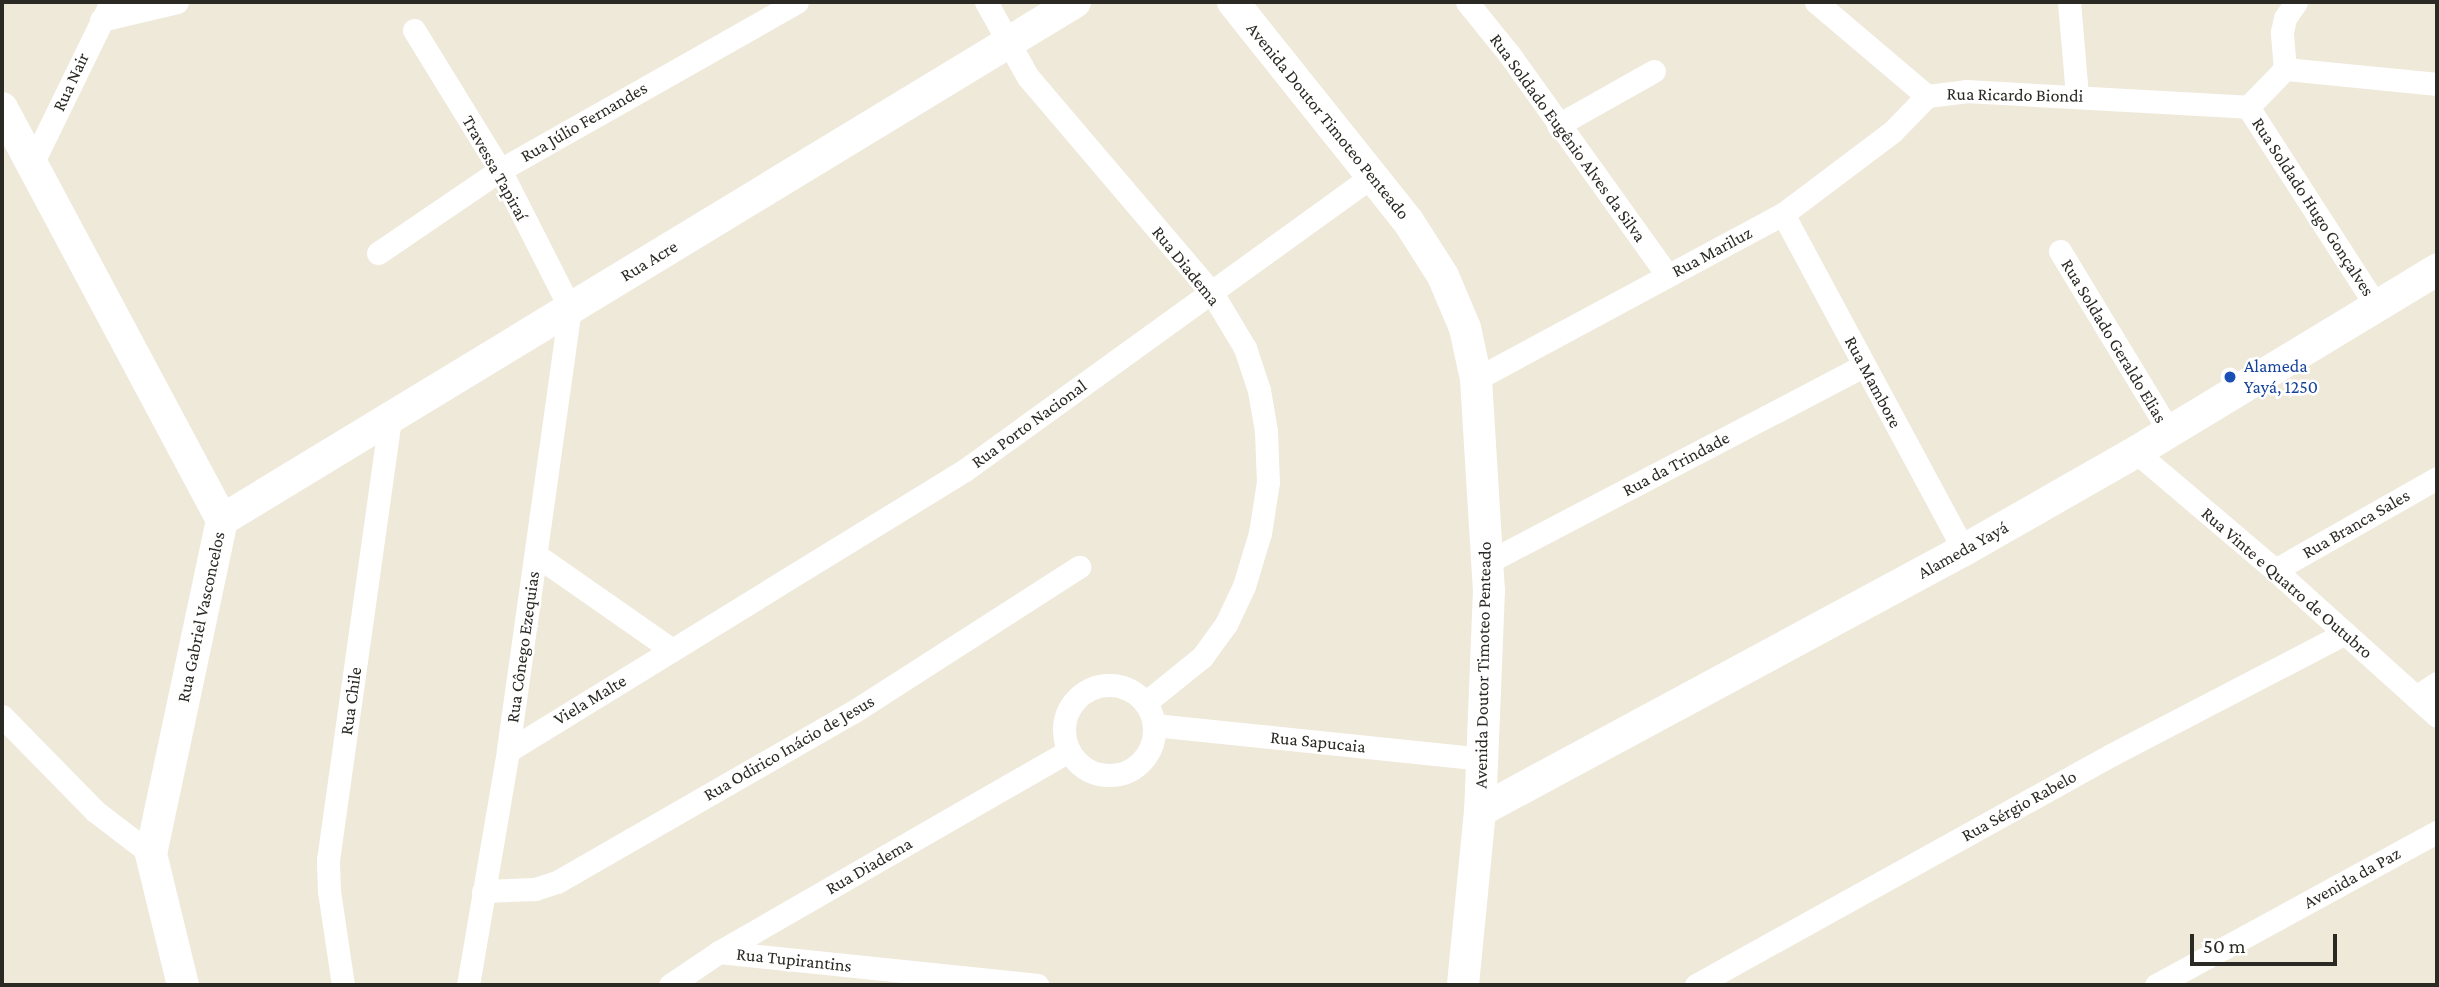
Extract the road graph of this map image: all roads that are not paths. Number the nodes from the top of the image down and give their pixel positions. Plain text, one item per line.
1 (177, 2) edge
2 (797, 2) edge
3 (986, 2) edge
4 (1075, 2) edge
5 (1233, 2) edge
6 (1467, 2) edge
7 (1816, 2) edge
8 (2069, 2) edge
9 (2296, 2) edge
10 (106, 11) edge
11 (414, 30) dead end
12 (1008, 45) junction
13 (2285, 69) junction
14 (1654, 71) dead end
15 (2437, 85) edge
16 (2077, 95) junction
17 (1927, 96) junction
18 (2248, 107) junction
19 (2, 108) edge
20 (1558, 125) junction
21 (33, 164) junction
22 (500, 170) junction
23 (1372, 176) junction
24 (1783, 214) junction
25 (2060, 251) dead end
26 (379, 253) dead end
27 (2437, 271) edge
28 (1667, 275) junction
29 (1212, 293) junction
30 (2377, 307) junction
31 (570, 309) junction
32 (1863, 366) junction
33 (1476, 379) junction
34 (390, 417) junction
35 (2169, 430) junction
36 (2136, 453) junction
37 (2437, 478) edge
38 (222, 520) junction
39 (1964, 550) junction
40 (536, 555) junction
41 (1488, 562) junction
42 (1079, 567) dead end
43 (2275, 570) junction
44 (2345, 633) junction
45 (673, 650) junction
46 (2437, 683) edge
47 (2416, 697) junction
48 (1145, 703) junction
49 (2, 716) edge
50 (2437, 716) edge
51 (1154, 725) junction
52 (508, 751) junction
53 (1069, 751) junction
54 (1483, 759) junction
55 (1480, 811) junction
56 (2437, 832) edge
57 (151, 854) junction
58 (483, 891) junction
59 (719, 953) junction
60 (974, 983) edge
61 (183, 985) edge
62 (343, 985) edge
63 (468, 985) edge
64 (670, 985) edge
65 (1037, 985) edge
66 (1463, 985) edge
67 (1696, 985) edge
68 (2156, 985) edge

1 - 10 street
2 - 22 street, Rua Júlio Fernandes
3 - 12 street, Rua Diadema
4 - 12 street, Rua Acre
5 - 23 street, Avenida Doutor Timoteo Penteado
6 - 20 street, Rua Soldado Eugênio Alves da Silva
7 - 17 street, Rua Ricardo Biondi
8 - 16 street
9 - 13 street
10 - 21 street, Rua Nair
11 - 22 street, Travessa Tapiraí
12 - 29 street, Rua Diadema
12 - 31 street, Rua Acre
13 - 15 street
13 - 18 street
14 - 20 street
16 - 17 street, Rua Ricardo Biondi
16 - 18 street, Rua Ricardo Biondi
17 - 24 street, Rua Mariluz
18 - 30 street, Rua Soldado Hugo Gonçalves
19 - 21 street, Rua Gabriel Vasconcelos
20 - 28 street, Rua Soldado Eugênio Alves da Silva
21 - 38 street, Rua Gabriel Vasconcelos
22 - 26 street, Rua Júlio Fernandes
22 - 31 street, Travessa Tapiraí
23 - 29 street, Rua Porto Nacional
23 - 33 street, Avenida Doutor Timoteo Penteado
24 - 28 street, Rua Mariluz
24 - 32 street, Rua Mambore
25 - 35 street, Rua Soldado Geraldo Elias
27 - 30 street, Alameda Yayá
28 - 33 street, Rua Mariluz
29 - 45 street, Rua Porto Nacional
29 - 48 street, Rua Diadema
30 - 35 street, Alameda Yayá
31 - 34 street, Rua Acre
31 - 40 street, Rua Cônego Ezequias
32 - 39 street, Rua Mambore
32 - 41 street, Rua da Trindade
33 - 41 street, Avenida Doutor Timoteo Penteado
34 - 38 street, Rua Acre
34 - 62 street, Rua Chile
35 - 36 street, Alameda Yayá
36 - 39 street, Alameda Yayá
36 - 43 street, Rua Vinte e Quatro de Outubro
37 - 43 street, Rua Branca Sales
38 - 57 street, Rua Gabriel Vasconcelos
39 - 55 street, Alameda Yayá
40 - 45 street
40 - 52 street, Rua Cônego Ezequias
41 - 54 street, Avenida Doutor Timoteo Penteado
42 - 58 street, Rua Odirico Inácio de Jesus
43 - 44 street, Rua Vinte e Quatro de Outubro
44 - 47 street, Rua Vinte e Quatro de Outubro
44 - 67 street, Rua Sérgio Rabelo
45 - 52 street, Viela Malte
46 - 47 street
47 - 50 street, Rua Vinte e Quatro de Outubro
48 - 51 street
48 - 53 street
49 - 57 street
51 - 53 street
51 - 54 street, Rua Sapucaia
52 - 58 street, Rua Cônego Ezequias
53 - 59 street, Rua Diadema
54 - 55 street, Avenida Doutor Timoteo Penteado
55 - 66 street, Avenida Doutor Timoteo Penteado
56 - 68 street, Avenida da Paz
57 - 61 street, Rua Gabriel Vasconcelos
58 - 63 street, Rua Cônego Ezequias
59 - 60 street, Rua Tupirantins
59 - 64 street, Rua Diadema
60 - 65 street, Rua Tupirantins

